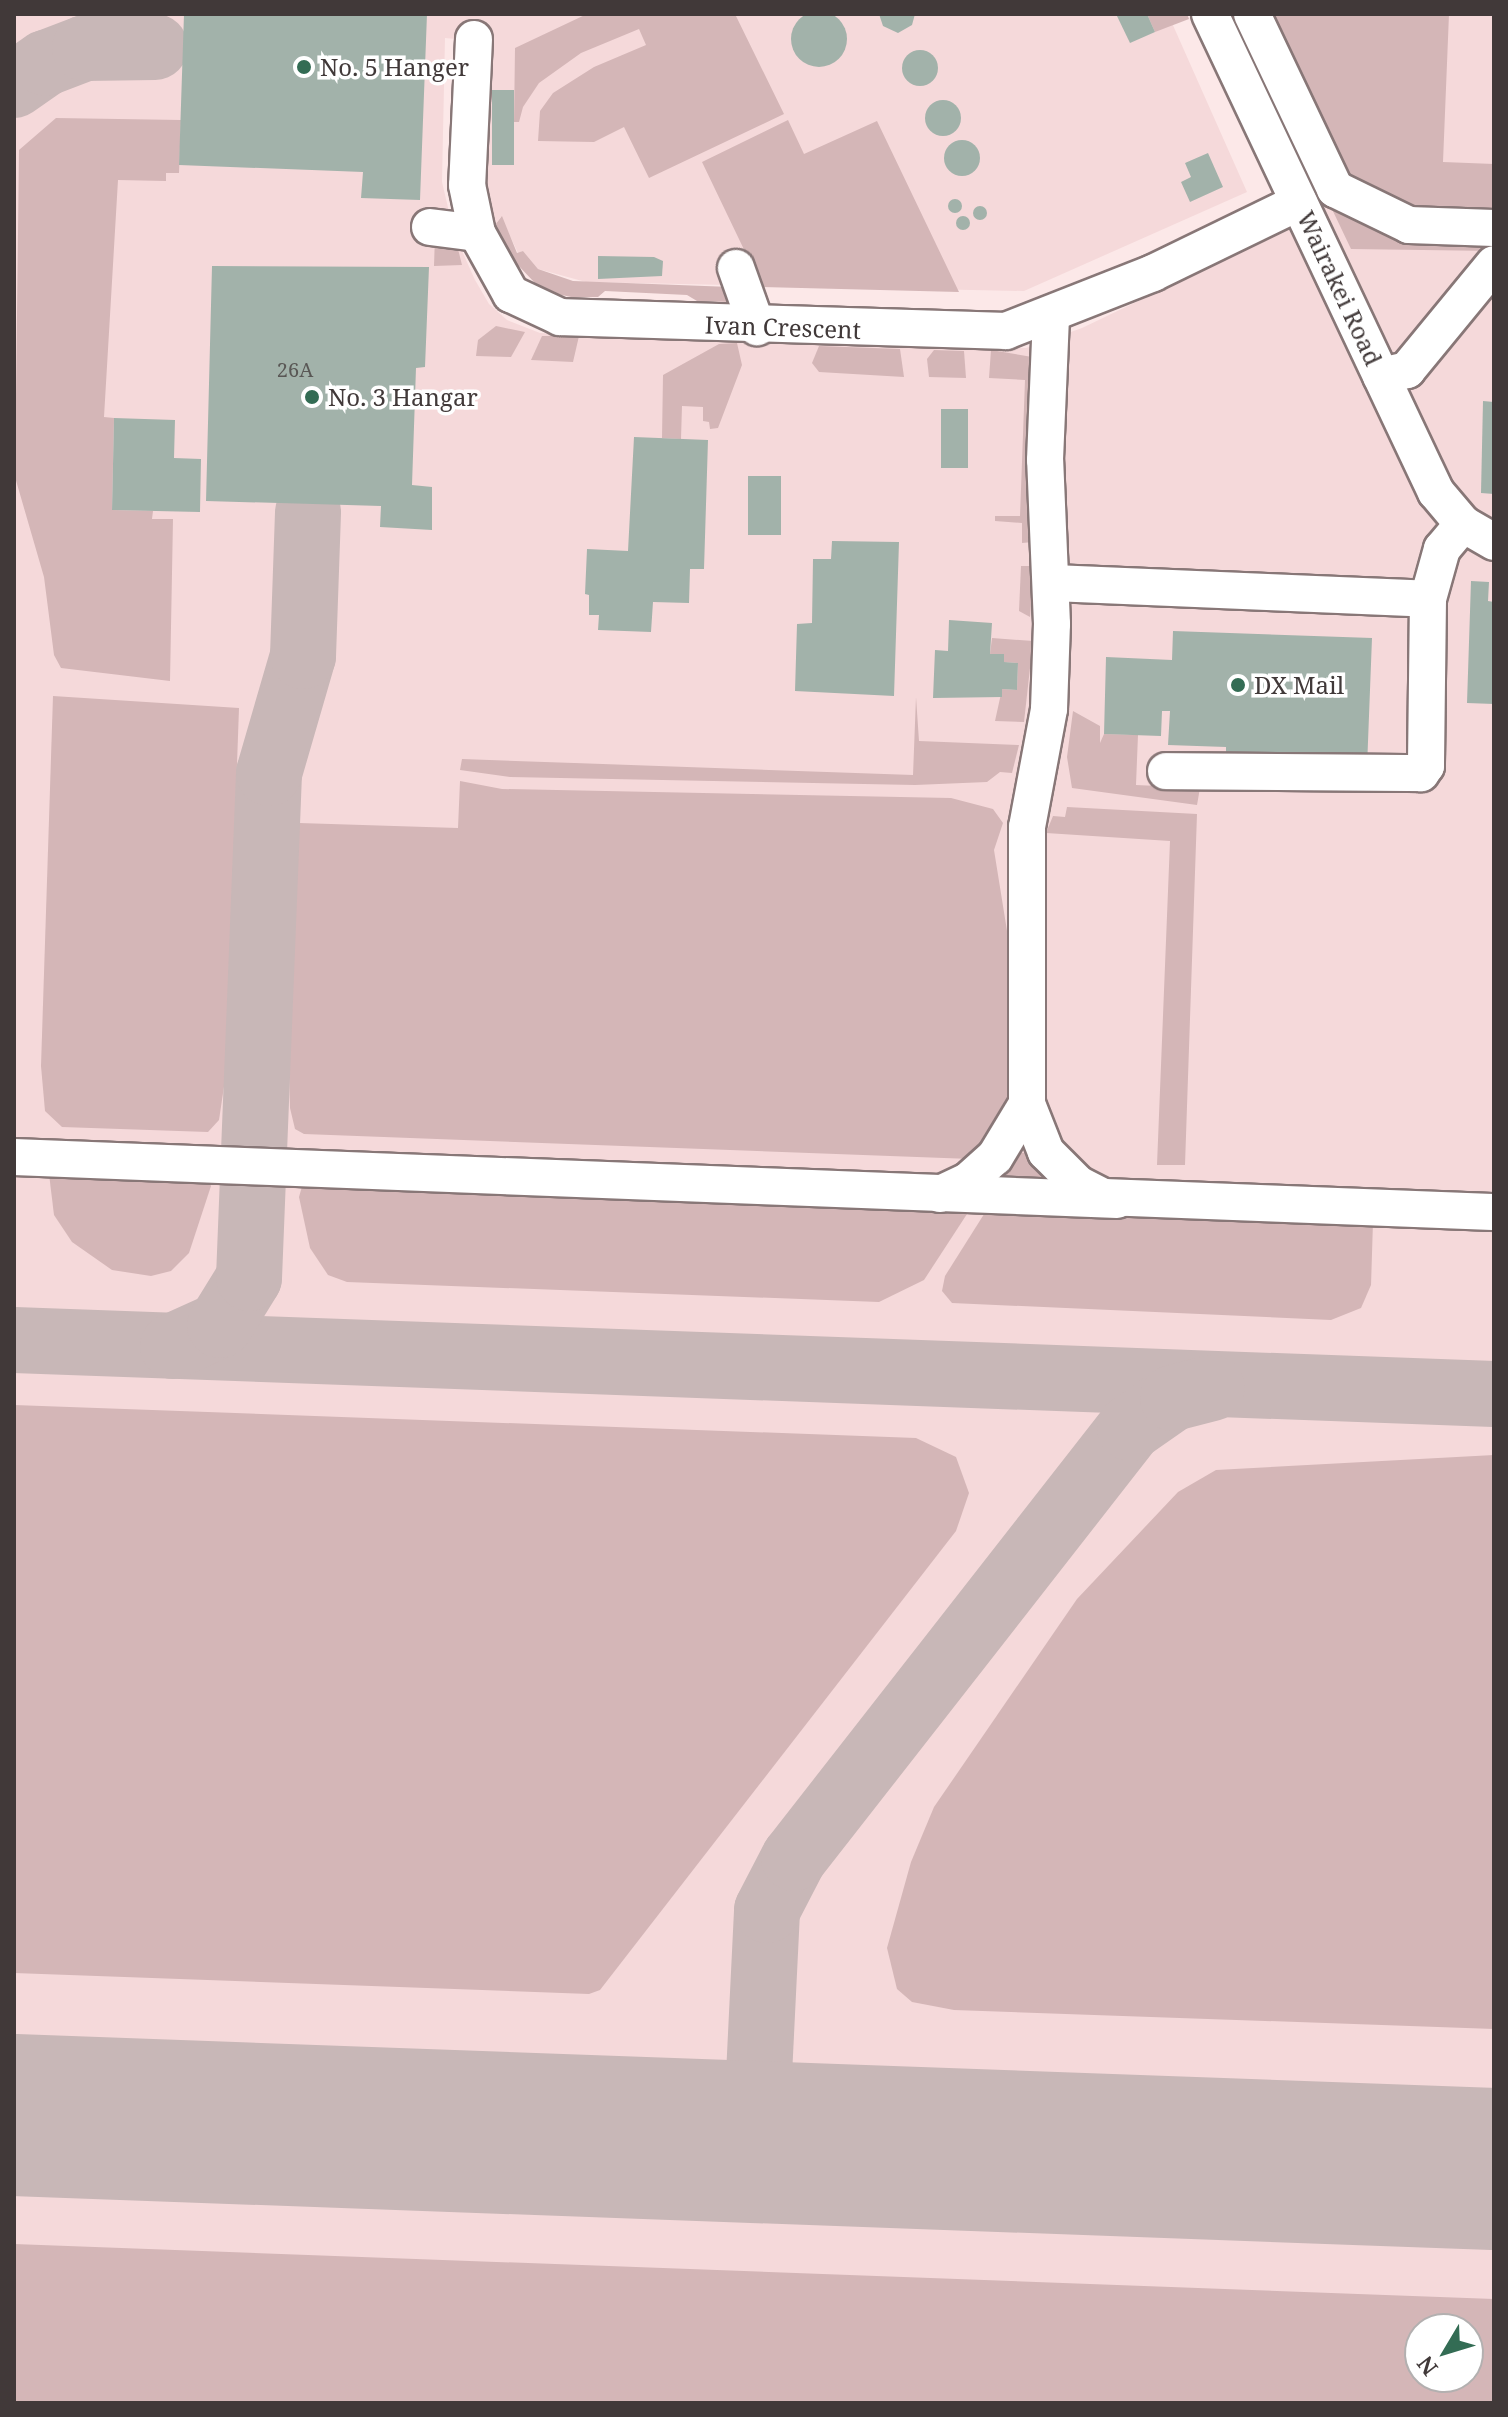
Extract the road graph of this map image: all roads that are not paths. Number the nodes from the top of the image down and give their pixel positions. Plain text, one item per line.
1 (1210, 14) edge
2 (1252, 14) edge
3 (474, 39) dead end
4 (1299, 202) junction
5 (430, 227) dead end
6 (1494, 228) edge
7 (477, 233) junction
8 (1494, 264) edge
9 (736, 268) dead end
10 (1051, 317) junction
11 (757, 327) junction
12 (1381, 376) junction
13 (1463, 524) junction
14 (1494, 542) edge
15 (1053, 583) junction
16 (1428, 599) junction
17 (1166, 771) dead end
18 (1027, 1104) junction
19 (14, 1157) edge
20 (939, 1195) junction
21 (1117, 1200) junction
22 (1494, 1212) edge

1 - 4 street, Wairakei Road
2 - 6 street
3 - 7 street, Ivan Crescent
4 - 10 street, Ivan Crescent
4 - 12 street, Wairakei Road
5 - 7 street
7 - 11 street, Ivan Crescent
8 - 12 street
9 - 11 street
10 - 11 street, Ivan Crescent
10 - 15 street
12 - 13 street, Wairakei Road
13 - 14 street, Wairakei Road
13 - 16 street
15 - 16 street
15 - 18 street
16 - 17 street
18 - 20 street
18 - 21 street
19 - 20 street
20 - 21 street
21 - 22 street

